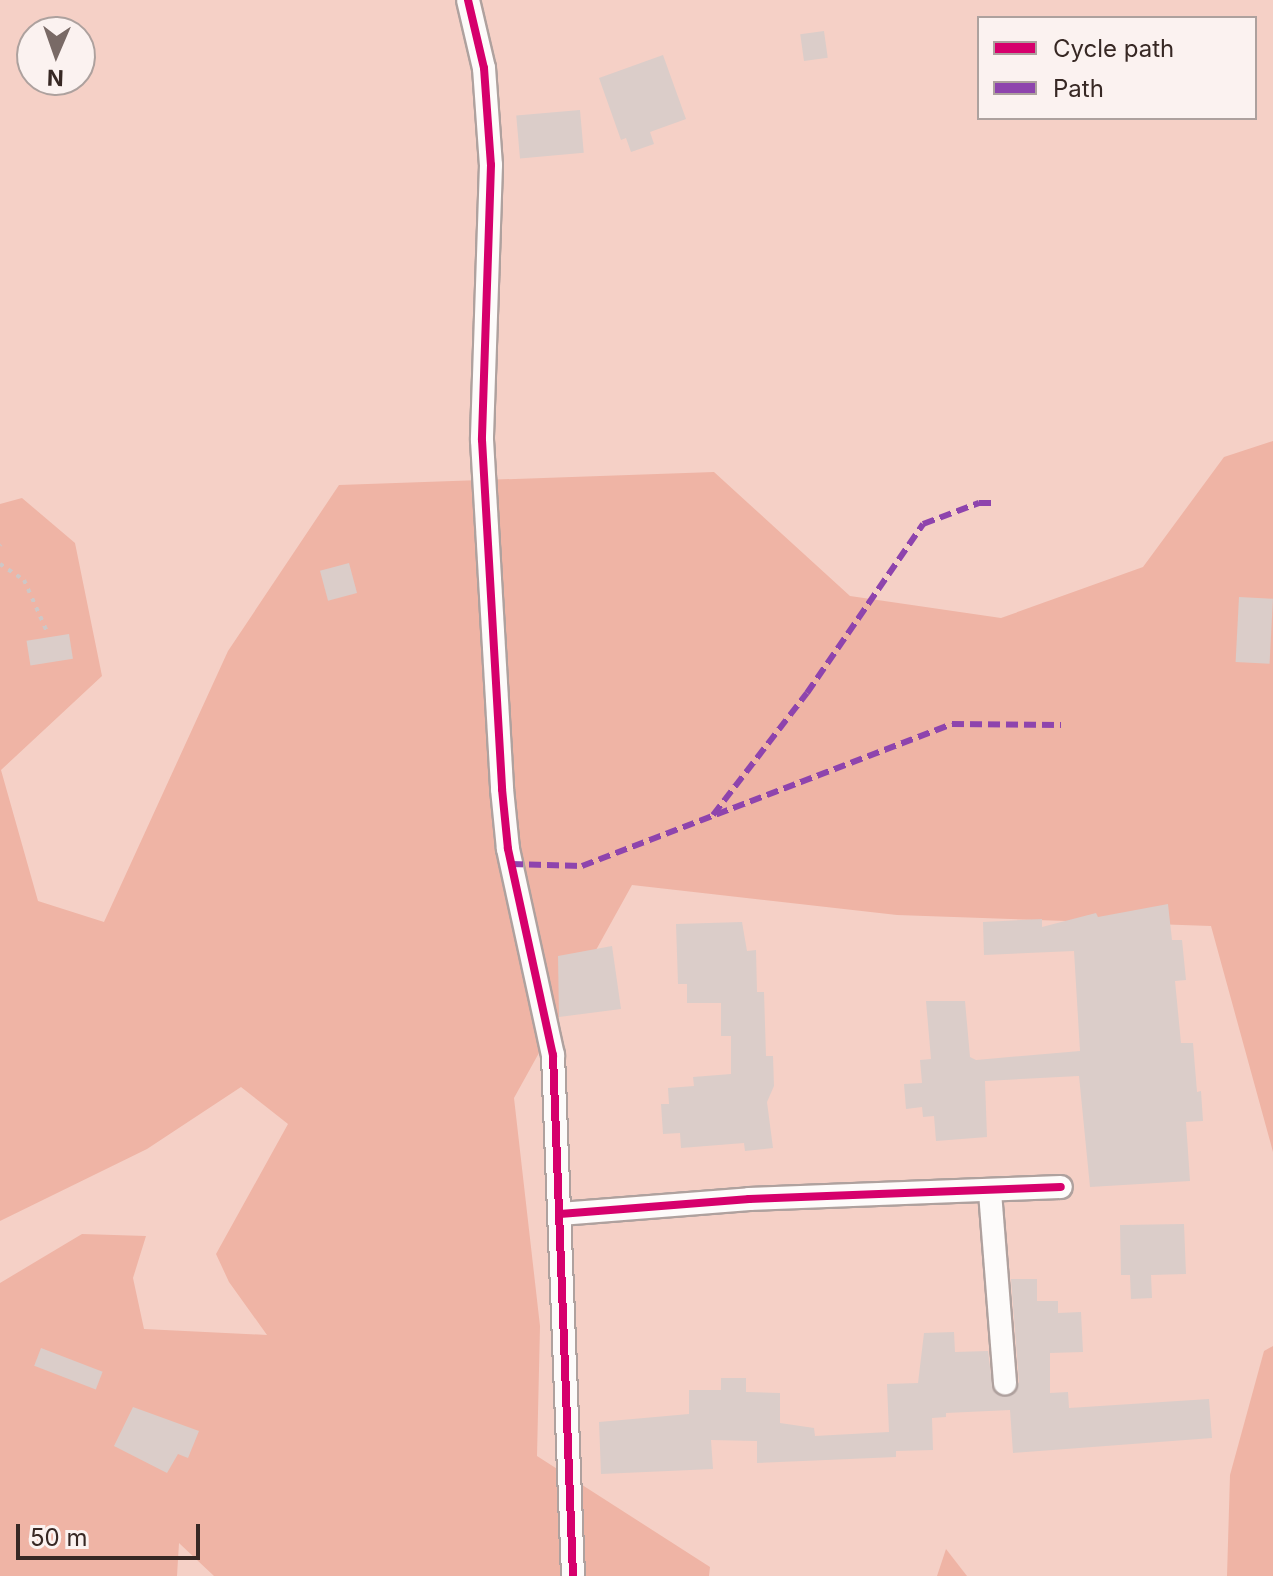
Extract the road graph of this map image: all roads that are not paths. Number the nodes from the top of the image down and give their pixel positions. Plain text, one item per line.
1 (469, 3) edge
2 (1061, 1187) dead end
3 (990, 1192) junction
4 (560, 1214) junction
5 (1005, 1383) dead end
6 (573, 1576) edge

1 - 4 street
2 - 3 street
3 - 4 street
3 - 5 street
4 - 6 street

